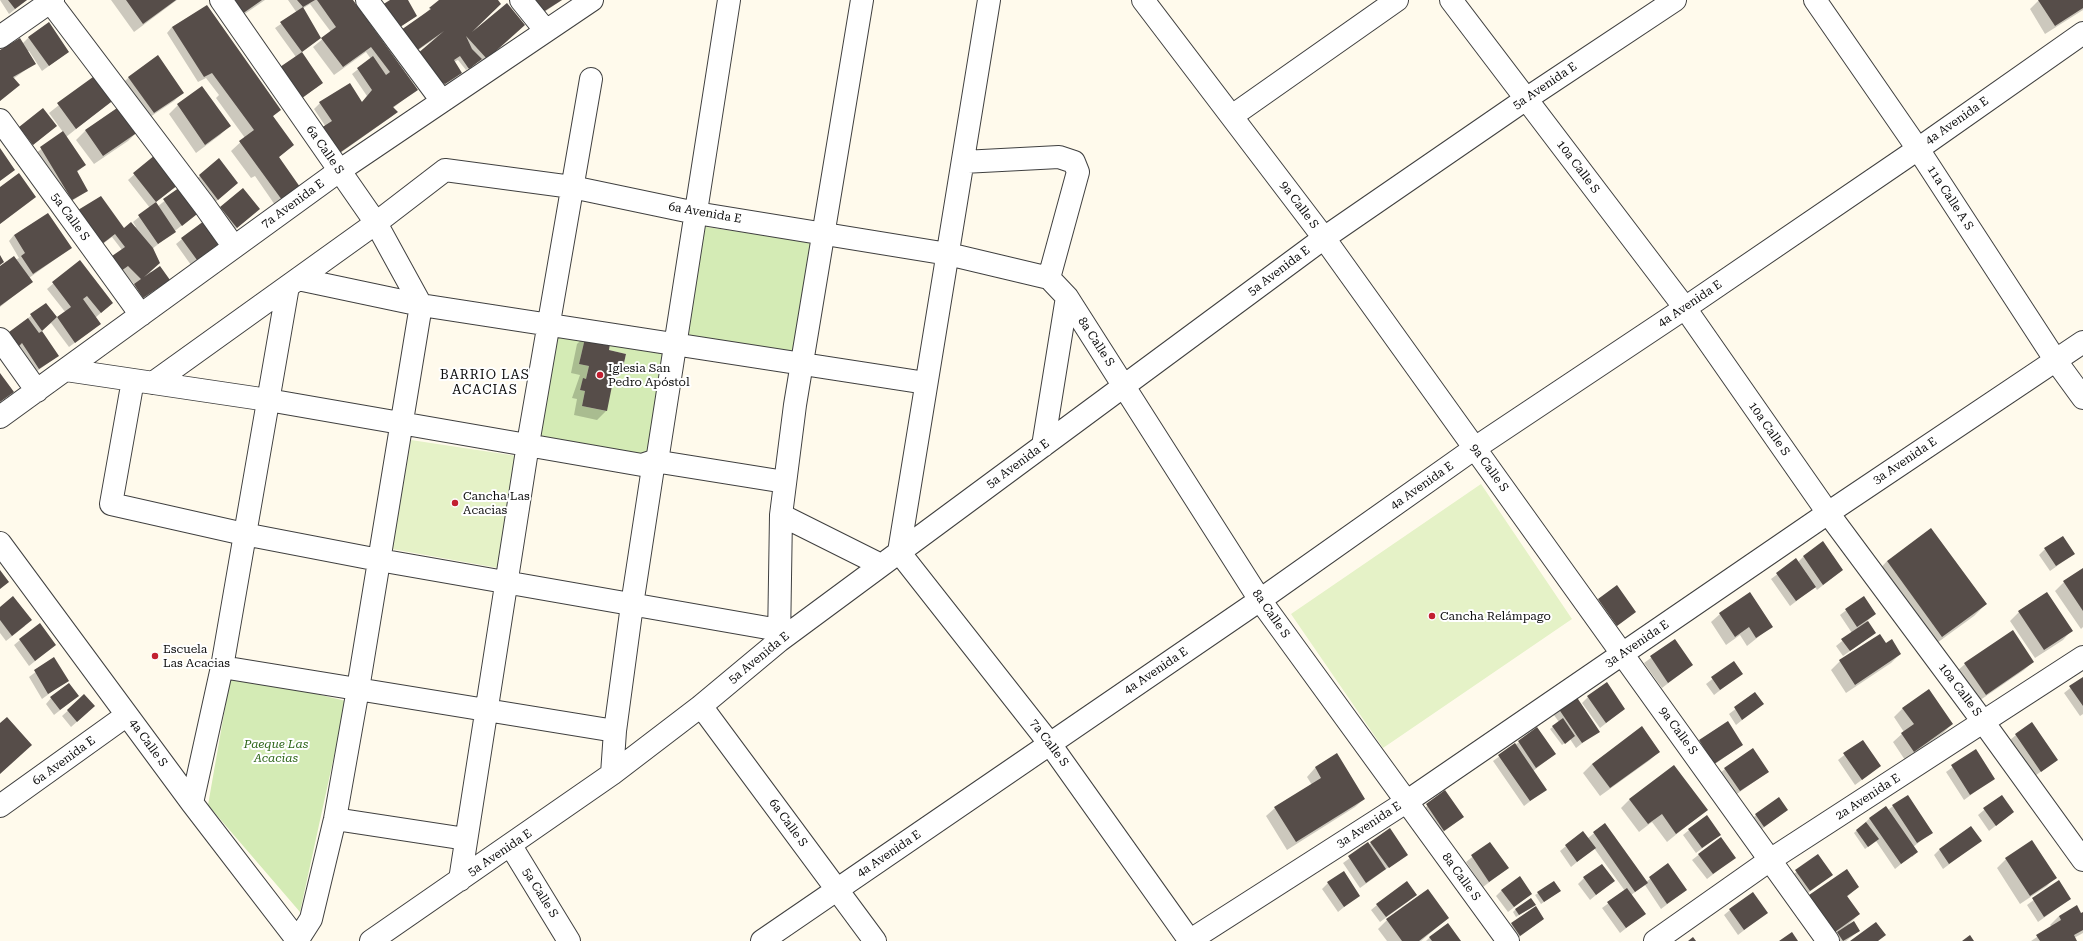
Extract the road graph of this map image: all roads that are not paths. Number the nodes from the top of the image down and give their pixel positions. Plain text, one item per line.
1 (221, 0) edge
2 (367, 0) edge
3 (521, 0) edge
4 (592, 0) edge
5 (729, 0) edge
6 (862, 0) edge
7 (989, 0) edge
8 (1143, 0) edge
9 (1397, 0) edge
10 (1451, 0) edge
11 (1675, 0) edge
12 (1815, 0) edge
13 (50, 1) edge
14 (546, 31) junction
15 (2083, 33) edge
16 (0, 37) edge
17 (591, 79) dead end
18 (1526, 99) junction
19 (442, 101) junction
20 (1232, 116) junction
21 (0, 120) edge
22 (1918, 149) junction
23 (963, 162) junction
24 (339, 171) junction
25 (572, 187) junction
26 (696, 213) junction
27 (376, 223) junction
28 (823, 233) junction
29 (1324, 238) junction
30 (234, 247) junction
31 (948, 254) junction
32 (1049, 278) junction
33 (293, 283) junction
34 (1067, 297) junction
35 (421, 305) junction
36 (1685, 308) junction
37 (141, 315) junction
38 (549, 325) junction
39 (0, 339) edge
40 (2083, 342) edge
41 (675, 344) junction
42 (2056, 361) junction
43 (801, 364) junction
44 (66, 370) junction
45 (143, 381) junction
46 (926, 383) junction
47 (1125, 386) junction
48 (37, 391) junction
49 (2083, 398) edge
50 (268, 400) junction
51 (0, 417) edge
52 (402, 423) junction
53 (528, 444) junction
54 (1043, 446) junction
55 (1475, 448) junction
56 (654, 461) junction
57 (786, 482) junction
58 (1828, 513) junction
59 (782, 515) junction
60 (244, 534) junction
61 (0, 543) edge
62 (899, 552) junction
63 (379, 560) junction
64 (881, 565) junction
65 (506, 583) junction
66 (1260, 600) junction
67 (632, 605) junction
68 (779, 636) junction
69 (1622, 654) junction
70 (2083, 657) edge
71 (222, 667) junction
72 (358, 690) junction
73 (701, 706) junction
74 (486, 711) junction
75 (127, 715) junction
76 (1984, 722) junction
77 (615, 731) junction
78 (1050, 744) junction
79 (612, 774) junction
80 (1406, 802) junction
81 (192, 804) junction
82 (0, 806) edge
83 (335, 819) junction
84 (466, 840) junction
85 (511, 846) junction
86 (1770, 860) junction
87 (2083, 860) edge
88 (460, 880) junction
89 (837, 890) junction
90 (297, 941) edge
91 (371, 941) edge
92 (570, 941) edge
93 (762, 941) edge
94 (875, 941) edge
95 (1190, 941) edge
96 (1508, 941) edge
97 (1655, 941) edge
98 (1828, 941) edge

1 - 24 street, 6a Calle S
2 - 19 street
3 - 14 street
4 - 14 street, 7a Avenida E
5 - 26 street
6 - 28 street
7 - 23 street
8 - 20 street, 9a Calle S
9 - 20 street
10 - 18 street, 10a Calle S
11 - 18 street, 5a Avenida E
12 - 22 street, 11a Calle A S
13 - 16 street
13 - 30 street
14 - 19 street, 7a Avenida E
15 - 22 street, 4a Avenida E
17 - 25 street
18 - 29 street, 5a Avenida E
18 - 36 street, 10a Calle S
19 - 24 street, 7a Avenida E
20 - 29 street, 9a Calle S
21 - 37 street, 5a Calle S
22 - 36 street, 4a Avenida E
22 - 42 street, 11a Calle A S
23 - 31 street
23 - 32 street
24 - 27 street, 6a Calle S
24 - 30 street, 7a Avenida E
25 - 26 street, 6a Avenida E
25 - 27 street, 6a Avenida E
25 - 38 street
26 - 28 street, 6a Avenida E
26 - 41 street
27 - 33 street, 6a Avenida E
27 - 35 street, 6a Calle S
28 - 31 street, 6a Avenida E
28 - 43 street
29 - 47 street, 5a Avenida E
29 - 55 street, 9a Calle S
30 - 37 street, 7a Avenida E
31 - 32 street, 6a Avenida E
31 - 46 street
32 - 34 street, 8a Calle S
33 - 35 street
33 - 45 street, 6a Avenida E
33 - 50 street
34 - 47 street, 8a Calle S
34 - 54 street
35 - 38 street
35 - 52 street
36 - 55 street, 4a Avenida E
36 - 58 street, 10a Calle S
37 - 44 street, 7a Avenida E
38 - 41 street
38 - 53 street
39 - 48 street
40 - 42 street, 3a Avenida E
41 - 43 street
41 - 56 street
42 - 49 street, 11a Calle A S
42 - 58 street, 3a Avenida E
43 - 46 street
43 - 57 street
44 - 45 street
44 - 48 street, 7a Avenida E
45 - 50 street
45 - 60 street
46 - 62 street
47 - 54 street, 5a Avenida E
47 - 66 street, 8a Calle S
48 - 51 street, 7a Avenida E
50 - 52 street
50 - 60 street
52 - 53 street
52 - 63 street
53 - 56 street
53 - 65 street
54 - 62 street, 5a Avenida E
55 - 66 street, 4a Avenida E
55 - 69 street, 9a Calle S
56 - 57 street
56 - 67 street
57 - 59 street
58 - 69 street, 3a Avenida E
58 - 76 street, 10a Calle S
59 - 64 street
59 - 68 street
60 - 63 street
60 - 71 street
61 - 75 street, 4a Calle S
62 - 64 street, 5a Avenida E
62 - 78 street, 7a Calle S
63 - 65 street
63 - 72 street
64 - 68 street, 5a Avenida E
65 - 67 street
65 - 74 street
66 - 78 street, 4a Avenida E
66 - 80 street, 8a Calle S
67 - 68 street
67 - 77 street
68 - 73 street, 5a Avenida E
69 - 80 street, 3a Avenida E
69 - 86 street, 9a Calle S
70 - 76 street, 2a Avenida E
71 - 72 street
71 - 81 street
72 - 74 street
72 - 83 street
73 - 79 street, 5a Avenida E
73 - 89 street, 6a Calle S
74 - 77 street
74 - 84 street
75 - 81 street, 4a Calle S
75 - 82 street, 6a Avenida E
76 - 86 street, 2a Avenida E
76 - 87 street, 10a Calle S
77 - 79 street
78 - 89 street, 4a Avenida E
78 - 95 street, 7a Calle S
79 - 85 street, 5a Avenida E
80 - 95 street, 3a Avenida E
80 - 96 street, 8a Calle S
81 - 90 street, 4a Calle S
83 - 84 street
83 - 90 street
84 - 88 street
85 - 88 street, 5a Avenida E
85 - 92 street, 5a Calle S
86 - 97 street, 2a Avenida E
86 - 98 street, 9a Calle S
88 - 91 street, 5a Avenida E
89 - 93 street, 4a Avenida E
89 - 94 street, 6a Calle S

